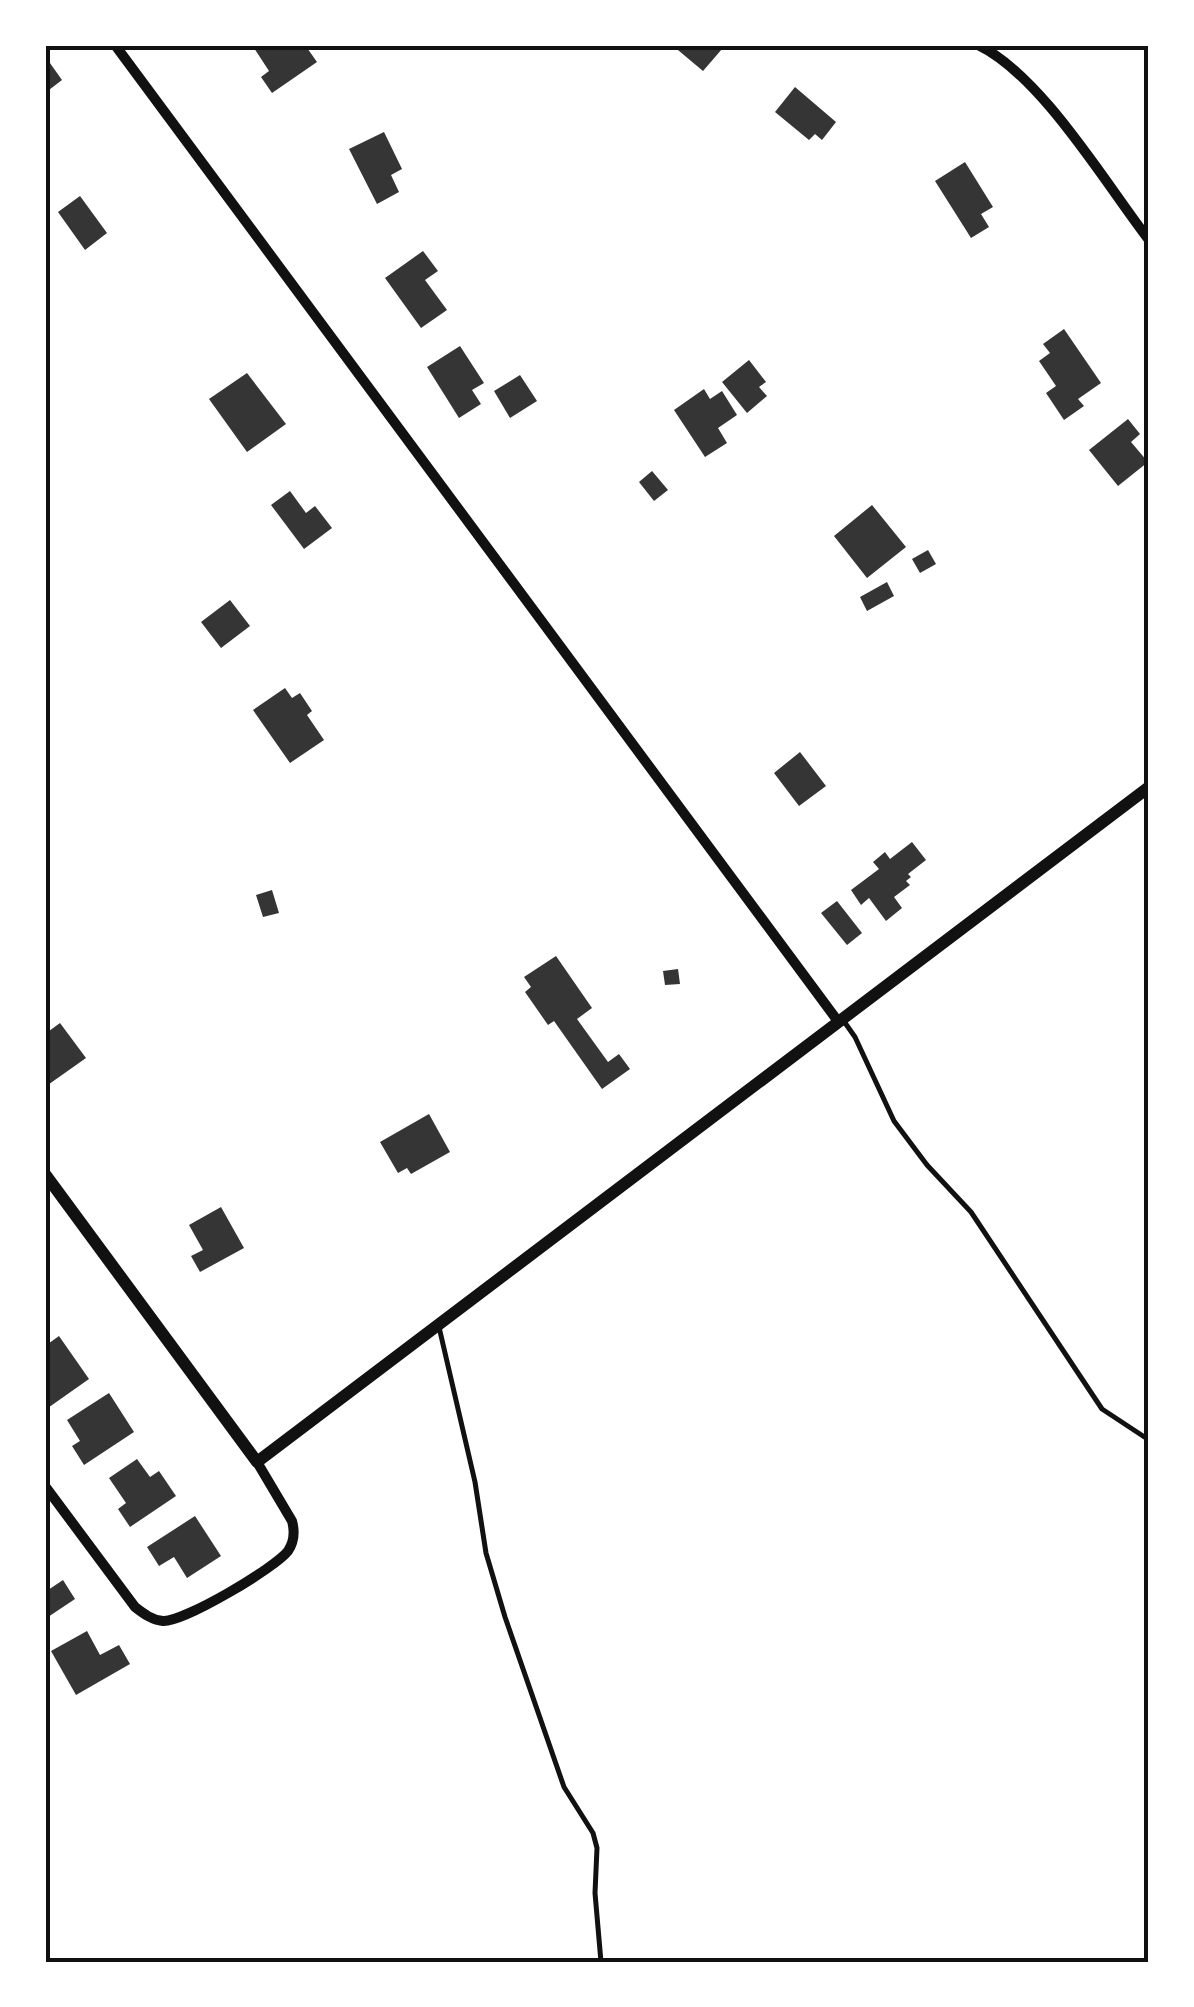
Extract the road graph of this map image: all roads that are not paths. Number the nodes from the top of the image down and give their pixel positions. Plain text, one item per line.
1 (116, 45) edge
2 (978, 45) edge
3 (1149, 240) edge
4 (1149, 787) edge
5 (840, 1019) junction
6 (45, 1174) edge
7 (438, 1324) junction
8 (1149, 1440) edge
9 (256, 1462) junction
10 (45, 1486) edge
11 (601, 1962) edge

1 - 5 street
2 - 3 street
4 - 5 street
5 - 7 street
5 - 8 lane
6 - 9 street
7 - 9 street
7 - 11 lane
9 - 10 street

